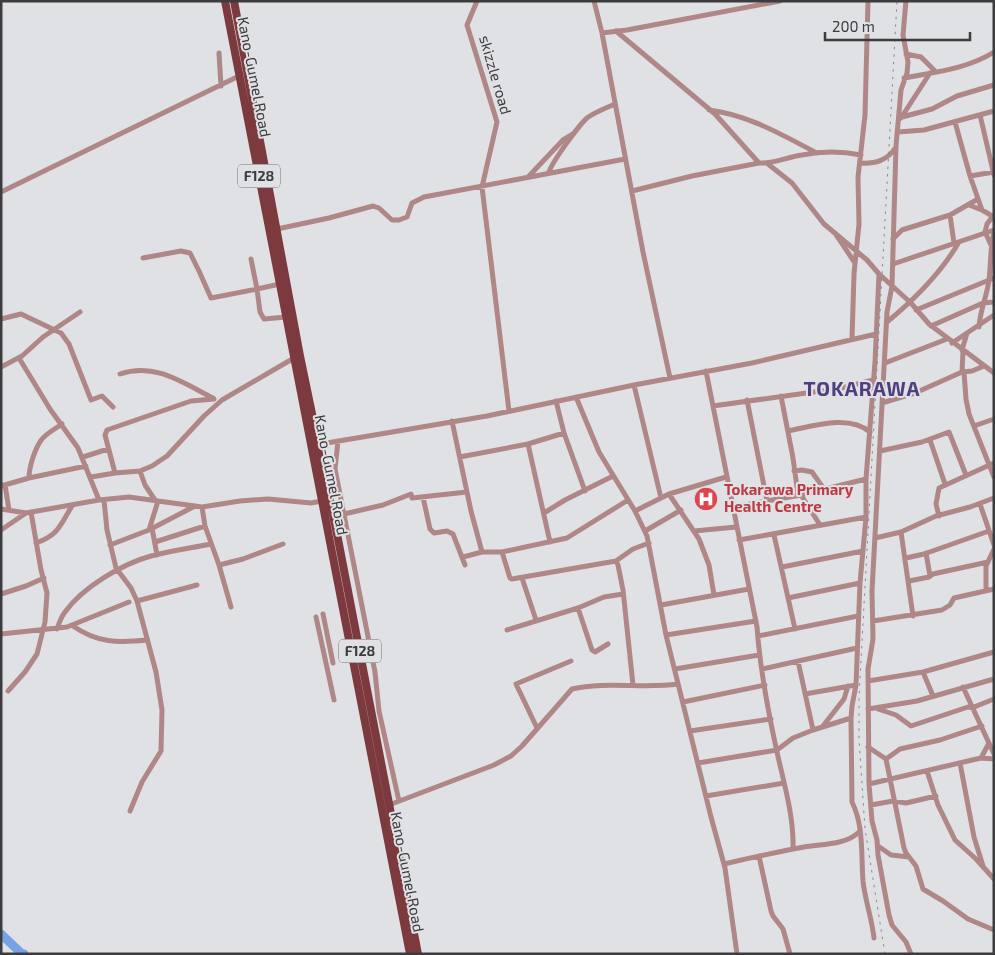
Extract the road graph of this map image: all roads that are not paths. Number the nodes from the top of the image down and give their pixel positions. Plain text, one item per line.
1 (225, 1) edge
2 (234, 1) edge
3 (477, 1) edge
4 (594, 1) edge
5 (780, 1) edge
6 (868, 1) edge
7 (906, 1) edge
8 (616, 30) junction
9 (602, 33) junction
10 (994, 52) edge
11 (219, 53) dead end
12 (906, 54) junction
13 (936, 72) junction
14 (930, 73) junction
15 (239, 76) junction
16 (904, 78) junction
17 (994, 85) edge
18 (221, 86) junction
19 (615, 104) junction
20 (709, 110) junction
21 (994, 111) edge
22 (980, 115) junction
23 (901, 118) junction
24 (955, 122) junction
25 (898, 132) junction
26 (574, 133) junction
27 (896, 146) junction
28 (817, 153) junction
29 (861, 156) junction
30 (625, 159) junction
31 (860, 162) junction
32 (759, 163) junction
33 (768, 164) junction
34 (549, 172) junction
35 (993, 173) edge
36 (528, 176) junction
37 (970, 176) junction
38 (482, 187) junction
39 (632, 191) junction
40 (1, 192) edge
41 (978, 199) junction
42 (969, 205) junction
43 (982, 210) junction
44 (950, 215) junction
45 (993, 216) edge
46 (987, 224) junction
47 (277, 229) junction
48 (994, 231) edge
49 (985, 232) junction
50 (834, 233) junction
51 (893, 239) junction
52 (956, 242) junction
53 (991, 245) junction
54 (857, 251) junction
55 (143, 258) dead end
56 (252, 259) dead end
57 (856, 264) junction
58 (893, 264) junction
59 (879, 274) junction
60 (992, 279) edge
61 (280, 284) junction
62 (892, 286) junction
63 (257, 289) junction
64 (994, 302) edge
65 (287, 303) junction
66 (911, 303) junction
67 (982, 303) junction
68 (916, 310) junction
69 (80, 312) dead end
70 (994, 315) edge
71 (286, 317) junction
72 (1, 319) edge
73 (887, 322) junction
74 (931, 326) junction
75 (979, 327) junction
76 (56, 330) junction
77 (967, 332) junction
78 (876, 334) junction
79 (947, 339) junction
80 (852, 340) junction
81 (952, 343) junction
82 (962, 350) junction
83 (19, 358) junction
84 (294, 358) junction
85 (885, 363) junction
86 (1, 366) edge
87 (989, 367) edge
88 (706, 371) junction
89 (963, 372) junction
90 (994, 373) edge
91 (120, 374) dead end
92 (670, 378) junction
93 (873, 380) junction
94 (634, 385) junction
95 (781, 396) junction
96 (576, 397) junction
97 (214, 399) junction
98 (222, 400) junction
99 (748, 400) junction
100 (556, 401) junction
101 (882, 403) junction
102 (712, 406) junction
103 (113, 407) dead end
104 (509, 411) junction
105 (994, 419) edge
106 (452, 421) junction
107 (62, 424) junction
108 (974, 426) junction
109 (788, 431) junction
110 (870, 432) junction
111 (564, 433) junction
112 (930, 440) junction
113 (338, 441) junction
114 (528, 444) junction
115 (108, 449) junction
116 (321, 450) junction
117 (880, 451) junction
118 (83, 457) junction
119 (460, 457) junction
120 (991, 464) edge
121 (86, 466) junction
122 (140, 471) junction
123 (794, 471) junction
124 (115, 473) junction
125 (966, 475) junction
126 (613, 476) junction
127 (994, 477) edge
128 (29, 478) junction
129 (91, 478) junction
130 (726, 478) junction
131 (866, 479) junction
132 (945, 484) junction
133 (3, 486) edge
134 (824, 489) junction
135 (585, 491) junction
136 (467, 492) junction
137 (669, 494) junction
138 (799, 495) junction
139 (423, 497) junction
140 (661, 498) junction
141 (994, 498) edge
142 (102, 500) junction
143 (628, 500) junction
144 (156, 501) junction
145 (322, 501) junction
146 (767, 501) junction
147 (980, 504) junction
148 (72, 506) junction
149 (195, 506) junction
150 (202, 507) junction
151 (734, 507) junction
152 (1, 509) edge
153 (9, 510) junction
154 (681, 510) junction
155 (635, 511) junction
156 (28, 513) junction
157 (544, 513) junction
158 (344, 514) junction
159 (939, 516) junction
160 (866, 517) junction
161 (820, 525) junction
162 (994, 525) edge
163 (205, 526) junction
164 (736, 527) junction
165 (151, 529) junction
166 (988, 529) junction
167 (1, 530) edge
168 (645, 531) junction
169 (694, 531) junction
170 (901, 532) junction
171 (774, 535) junction
172 (875, 538) junction
173 (739, 540) junction
174 (155, 542) junction
175 (550, 542) junction
176 (36, 543) junction
177 (649, 543) junction
178 (110, 544) junction
179 (211, 544) junction
180 (283, 544) dead end
181 (994, 545) edge
182 (994, 549) edge
183 (863, 551) junction
184 (482, 552) junction
185 (502, 552) junction
186 (926, 553) junction
187 (157, 555) junction
188 (463, 557) junction
189 (906, 558) junction
190 (616, 561) junction
191 (988, 562) junction
192 (219, 565) junction
193 (465, 565) dead end
194 (782, 567) junction
195 (118, 571) junction
196 (930, 576) junction
197 (44, 578) junction
198 (522, 578) junction
199 (909, 581) junction
200 (860, 583) junction
201 (197, 585) dead end
202 (750, 589) junction
203 (994, 589) edge
204 (986, 590) junction
205 (1, 594) edge
206 (623, 594) junction
207 (714, 595) junction
208 (788, 598) junction
209 (137, 601) junction
210 (129, 602) dead end
211 (661, 605) junction
212 (230, 607) dead end
213 (578, 608) junction
214 (323, 614) dead end
215 (858, 616) junction
216 (913, 616) junction
217 (316, 617) dead end
218 (536, 620) junction
219 (756, 621) junction
220 (873, 621) junction
221 (72, 626) junction
222 (44, 629) junction
223 (57, 629) junction
224 (795, 629) junction
225 (508, 630) dead end
226 (1, 634) edge
227 (666, 635) junction
228 (758, 636) junction
229 (147, 640) junction
230 (608, 644) dead end
231 (857, 648) junction
232 (351, 650) junction
233 (360, 650) junction
234 (994, 652) edge
235 (759, 655) junction
236 (571, 661) dead end
237 (798, 662) junction
238 (334, 663) dead end
239 (675, 669) junction
240 (762, 669) junction
241 (923, 672) junction
242 (994, 679) edge
243 (868, 681) junction
244 (678, 684) junction
245 (633, 685) junction
246 (765, 685) junction
247 (856, 685) junction
248 (848, 686) junction
249 (963, 686) junction
250 (8, 691) dead end
251 (805, 694) junction
252 (933, 696) junction
253 (994, 699) edge
254 (334, 700) dead end
255 (683, 702) junction
256 (877, 708) junction
257 (974, 708) junction
258 (868, 709) junction
259 (770, 718) junction
260 (851, 718) junction
261 (823, 726) junction
262 (982, 726) junction
263 (536, 728) junction
264 (690, 730) junction
265 (813, 730) junction
266 (989, 743) junction
267 (868, 747) junction
268 (777, 750) junction
269 (994, 754) edge
270 (886, 758) junction
271 (981, 758) junction
272 (994, 758) edge
273 (698, 763) junction
274 (960, 763) junction
275 (928, 771) junction
276 (890, 780) junction
277 (784, 783) junction
278 (869, 784) junction
279 (706, 796) junction
280 (936, 796) junction
281 (400, 801) junction
282 (893, 801) junction
283 (871, 804) junction
284 (390, 805) junction
285 (130, 811) dead end
286 (860, 832) junction
287 (854, 837) junction
288 (861, 841) junction
289 (878, 846) junction
290 (793, 849) junction
291 (759, 856) junction
292 (909, 857) junction
293 (724, 864) junction
294 (984, 869) junction
295 (994, 879) edge
296 (994, 930) edge
297 (874, 938) dead end
298 (410, 954) edge
299 (418, 954) edge
300 (738, 954) edge
301 (790, 954) edge
302 (911, 954) edge

1 - 15 main road, Kano-Gumel Road / F128
2 - 47 main road, Kano-Gumel Road / F128
3 - 38 street, skizzle road
4 - 9 street
5 - 8 street
6 - 29 street
7 - 12 street
8 - 9 street
8 - 20 street
9 - 19 street
10 - 13 street
11 - 18 street
12 - 13 street
12 - 16 street
13 - 14 street
14 - 16 street
14 - 23 street
15 - 18 street
15 - 61 main road, Kano-Gumel Road / F128
16 - 23 street
17 - 23 street
18 - 40 street
19 - 26 street
19 - 30 street
20 - 28 street
20 - 32 street
21 - 22 street
22 - 24 street
22 - 35 street
23 - 25 street
24 - 25 street
24 - 37 street
25 - 27 street
26 - 34 street
26 - 36 street
27 - 31 street
27 - 51 street
28 - 29 street
28 - 33 street
29 - 31 street
30 - 34 street
30 - 39 street
31 - 54 street
32 - 33 street
32 - 39 street
33 - 50 street
34 - 36 street
35 - 37 street
36 - 38 street
37 - 41 street
38 - 47 street
38 - 104 street, skizzle road
39 - 92 street
41 - 42 street
41 - 43 street
42 - 43 street
42 - 44 street
43 - 45 street
43 - 46 street
44 - 51 street
44 - 52 street
45 - 46 street
46 - 49 street
47 - 65 main road, Kano-Gumel Road / F128
48 - 49 street
48 - 53 street
49 - 52 street
49 - 53 street
50 - 54 street
50 - 57 street
51 - 58 street
52 - 58 street
52 - 66 street
53 - 60 street
54 - 57 street
54 - 59 street
55 - 63 street
56 - 63 street
57 - 80 street
58 - 62 street
59 - 62 street
59 - 78 street
60 - 67 street
60 - 68 street
61 - 63 street
61 - 65 main road, Kano-Gumel Road / F128
62 - 66 street
62 - 73 street
63 - 71 street
64 - 67 street
65 - 71 main road, Kano-Gumel Road / F128
65 - 116 main road, Kano-Gumel Road / F128
66 - 68 street
66 - 73 street
67 - 74 street
67 - 75 street
68 - 74 street
69 - 76 street
70 - 75 street
71 - 84 main road, Kano-Gumel Road / F128
72 - 76 street
73 - 85 street
74 - 79 street
75 - 77 street
76 - 83 street
76 - 103 street
77 - 81 street
77 - 82 street
78 - 80 street
78 - 93 street
79 - 81 street
79 - 85 street
80 - 88 street
81 - 82 street
82 - 87 street
82 - 89 street
83 - 86 street
83 - 107 street
84 - 98 street
84 - 145 main road, Kano-Gumel Road / F128
85 - 101 street
87 - 89 street
87 - 90 street
88 - 92 street
88 - 102 street
89 - 101 street
89 - 108 street
91 - 97 street
92 - 94 street
93 - 95 street
93 - 110 street
94 - 96 street
94 - 140 street
95 - 99 street
95 - 109 street
96 - 100 street
96 - 126 street
97 - 98 street
97 - 115 street
98 - 122 street
99 - 102 street
99 - 146 street
100 - 104 street
100 - 111 street
101 - 117 street
102 - 130 street
104 - 106 street
105 - 108 street
106 - 113 street
106 - 119 street
107 - 118 street
107 - 128 street
108 - 120 street
109 - 110 street
109 - 123 street
110 - 131 street
111 - 114 street
111 - 135 street
112 - 117 street
112 - 125 street
112 - 132 street
113 - 116 street
113 - 158 street
114 - 119 street
114 - 157 street
115 - 118 street
115 - 124 street
116 - 233 main road, Kano-Gumel Road / F128
117 - 172 street
118 - 121 street
119 - 136 street
120 - 125 street
120 - 127 street
121 - 128 street
121 - 129 street
122 - 124 street
122 - 144 street
123 - 134 street
123 - 138 street
124 - 129 street
125 - 132 street
126 - 135 street
126 - 143 street
128 - 133 street
129 - 142 street
130 - 137 street
130 - 151 street
131 - 134 street
131 - 160 street
132 - 159 street
133 - 153 street
134 - 138 street
135 - 157 street
136 - 139 street
136 - 184 street
137 - 140 street
137 - 154 street
138 - 146 street
138 - 161 street
139 - 158 street
139 - 188 street
140 - 155 street
141 - 147 street
142 - 144 street
142 - 148 street
142 - 178 street
143 - 155 street
143 - 175 street
144 - 149 street
144 - 165 street
145 - 150 street
145 - 232 main road, Kano-Gumel Road / F128
146 - 151 street
147 - 159 street
147 - 166 street
148 - 156 street
148 - 176 street
149 - 150 street
149 - 165 street
150 - 163 street
151 - 164 street
152 - 153 street
153 - 156 street
154 - 168 street
154 - 169 street
155 - 168 street
156 - 167 street
156 - 176 street
157 - 175 street
158 - 281 street
159 - 170 street
160 - 161 street
160 - 183 street
161 - 171 street
162 - 166 street
163 - 174 street
163 - 179 street
164 - 169 street
164 - 173 street
165 - 174 street
165 - 178 street
166 - 181 street
166 - 186 street
168 - 177 street
169 - 207 street
170 - 172 street
170 - 189 street
171 - 173 street
171 - 194 street
172 - 220 street
173 - 202 street
174 - 187 street
175 - 185 street
176 - 197 street
177 - 190 street
177 - 211 street
178 - 195 street
179 - 187 street
179 - 192 street
180 - 192 street
182 - 191 street
183 - 194 street
183 - 200 street
184 - 185 street
184 - 188 street
185 - 198 street
186 - 189 street
186 - 196 street
187 - 195 street
188 - 193 street
189 - 199 street
190 - 198 street
190 - 206 street
191 - 196 street
191 - 204 street
192 - 212 street
194 - 208 street
195 - 209 street
195 - 223 street
196 - 199 street
197 - 205 street
197 - 222 street
198 - 218 street
199 - 216 street
200 - 208 street
200 - 215 street
201 - 209 street
202 - 207 street
202 - 219 street
203 - 204 street
204 - 216 street
206 - 213 street
206 - 245 street
207 - 211 street
208 - 224 street
209 - 229 street
210 - 221 street
211 - 227 street
213 - 218 street
213 - 230 street
214 - 238 street
215 - 224 street
215 - 231 street
216 - 220 street
217 - 254 street
218 - 225 street
219 - 227 street
219 - 228 street
220 - 243 street
221 - 223 street
221 - 229 street
222 - 223 street
222 - 226 street
222 - 250 street
224 - 228 street
227 - 239 street
228 - 235 street
229 - 285 street
231 - 237 street
231 - 247 street
232 - 233 main road
232 - 298 main road, Kano-Gumel Road / F128
233 - 284 main road, Kano-Gumel Road / F128
234 - 241 street
235 - 239 street
235 - 240 street
236 - 263 street
237 - 240 street
237 - 251 street
239 - 244 street
240 - 246 street
241 - 243 street
241 - 252 street
242 - 249 street
243 - 258 street
244 - 245 street
244 - 255 street
245 - 263 street
246 - 255 street
246 - 259 street
247 - 248 street
247 - 260 street
248 - 251 street
248 - 261 street
249 - 252 street
249 - 257 street
251 - 265 street
252 - 256 street
253 - 257 street
255 - 264 street
256 - 257 street
256 - 258 street
257 - 262 street
258 - 267 street
259 - 264 street
259 - 268 street
260 - 261 street
260 - 286 street
261 - 265 street
262 - 266 street
262 - 270 street
263 - 281 street
264 - 273 street
265 - 268 street
266 - 269 street
266 - 271 street
267 - 270 street
267 - 278 street
268 - 273 street
268 - 277 street
270 - 276 street
271 - 272 street
271 - 274 street
273 - 279 street
274 - 275 street
274 - 294 street
275 - 276 street
275 - 280 street
276 - 278 street
276 - 282 street
277 - 279 street
277 - 290 street
278 - 283 street
279 - 293 street
280 - 282 street
280 - 294 street
281 - 284 street
282 - 283 street
282 - 292 street
283 - 289 street
284 - 299 main road, Kano-Gumel Road / F128
286 - 287 street
286 - 288 street
287 - 288 street
287 - 290 street
288 - 297 street
289 - 292 street
289 - 302 street
290 - 291 street
291 - 293 street
291 - 301 street
292 - 296 street
293 - 300 street
294 - 295 street

